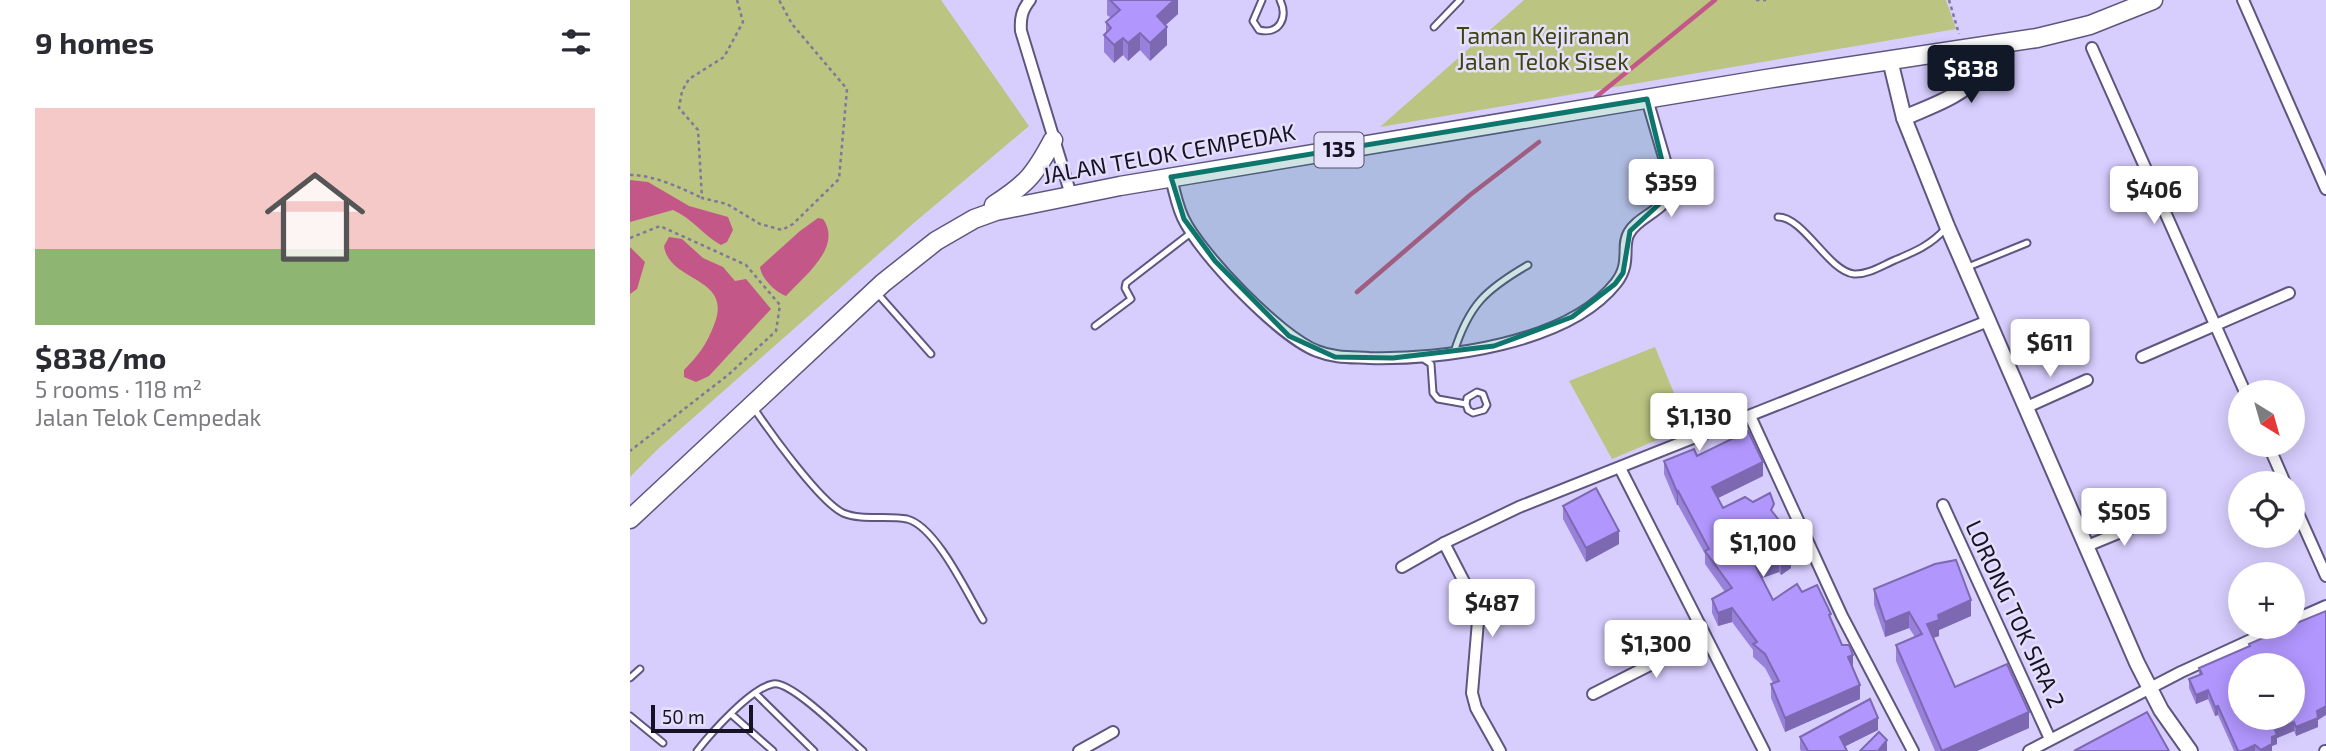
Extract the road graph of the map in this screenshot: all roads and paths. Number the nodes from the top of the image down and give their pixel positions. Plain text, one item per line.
1 (737, 0) edge
2 (779, 0) edge
3 (1030, 0) edge
4 (1262, 0) edge
5 (1280, 0) edge
6 (1460, 0) edge
7 (1756, 0) edge
8 (1766, 0) edge
9 (1949, 0) edge
10 (2154, 0) edge
11 (2243, 0) edge
12 (1434, 27) dead end
13 (1971, 48) junction
14 (2092, 48) dead end
15 (1890, 60) junction
16 (1647, 99) junction
17 (1904, 118) junction
18 (1053, 140) junction
19 (630, 175) edge
20 (1171, 177) junction
21 (2326, 189) edge
22 (1071, 195) junction
23 (702, 198) junction
24 (1778, 217) dead end
25 (974, 219) junction
26 (1947, 226) junction
27 (1192, 232) junction
28 (630, 238) edge
29 (2027, 243) dead end
30 (1528, 265) dead end
31 (1965, 268) junction
32 (875, 290) junction
33 (2289, 293) dead end
34 (1988, 321) junction
35 (2215, 325) junction
36 (1095, 327) dead end
37 (1454, 352) junction
38 (931, 354) dead end
39 (1419, 356) junction
40 (2142, 357) dead end
41 (2087, 380) dead end
42 (2240, 380) edge
43 (1466, 404) junction
44 (751, 405) junction
45 (2026, 407) junction
46 (1750, 416) junction
47 (630, 451) edge
48 (1619, 468) junction
49 (1942, 505) dead end
50 (630, 519) edge
51 (2150, 520) dead end
52 (2305, 529) edge
53 (1444, 543) junction
54 (2087, 546) junction
55 (1402, 568) dead end
56 (2326, 576) edge
57 (2326, 606) edge
58 (2305, 615) edge
59 (983, 620) dead end
60 (1705, 637) junction
61 (2253, 639) edge
62 (640, 669) dead end
63 (630, 678) edge
64 (2149, 688) junction
65 (755, 694) junction
66 (1593, 694) dead end
67 (731, 714) junction
68 (630, 716) edge
69 (1113, 732) dead end
70 (2050, 739) junction
71 (663, 743) dead end
72 (697, 751) edge
73 (772, 751) edge
74 (814, 751) edge
75 (863, 751) edge
76 (1079, 751) edge
77 (1500, 751) edge
78 (1764, 751) edge
79 (1913, 751) edge
80 (2029, 751) edge
81 (2190, 751) edge

1 - 23 path
2 - 23 path
3 - 18 street
4 - 5 lane
6 - 12 lane
7 - 8 path
9 - 13 path
10 - 13 main road, JALAN TELOK CEMPEDAK / 135
11 - 21 street
13 - 15 main road, JALAN TELOK CEMPEDAK / 135
13 - 17 street
14 - 35 street
15 - 16 main road, JALAN TELOK CEMPEDAK / 135
15 - 17 street
16 - 20 main road, JALAN TELOK CEMPEDAK / 135
16 - 37 street
17 - 26 street
18 - 22 street
18 - 25 main road
19 - 23 path
20 - 22 main road, JALAN TELOK CEMPEDAK / 135
20 - 27 street
22 - 25 main road, JALAN TELOK CEMPEDAK / 135
24 - 26 lane
25 - 32 main road, JALAN TELOK CEMPEDAK / 135
26 - 31 street
27 - 36 lane
27 - 39 street
28 - 47 path
29 - 31 lane
30 - 37 lane
31 - 34 street
32 - 38 lane
32 - 44 main road, JALAN TELOK CEMPEDAK / 135
33 - 35 street
34 - 45 street
34 - 46 street
35 - 40 street
35 - 42 street
37 - 39 street
39 - 43 lane
41 - 45 street
43 - 43 lane
44 - 50 main road, JALAN TELOK CEMPEDAK / 135
44 - 59 lane
45 - 54 street
46 - 48 street
46 - 79 street
48 - 53 street
48 - 60 street
49 - 70 street, LORONG TOK SIRA 2
51 - 54 street
52 - 56 street
53 - 55 street
53 - 77 street
54 - 64 street
57 - 58 street
60 - 66 street
60 - 78 street
61 - 64 street
62 - 63 lane
64 - 70 street
64 - 81 street
65 - 67 lane
65 - 74 lane
65 - 75 lane
67 - 72 lane
67 - 73 lane
68 - 71 lane
69 - 76 street
70 - 80 street

